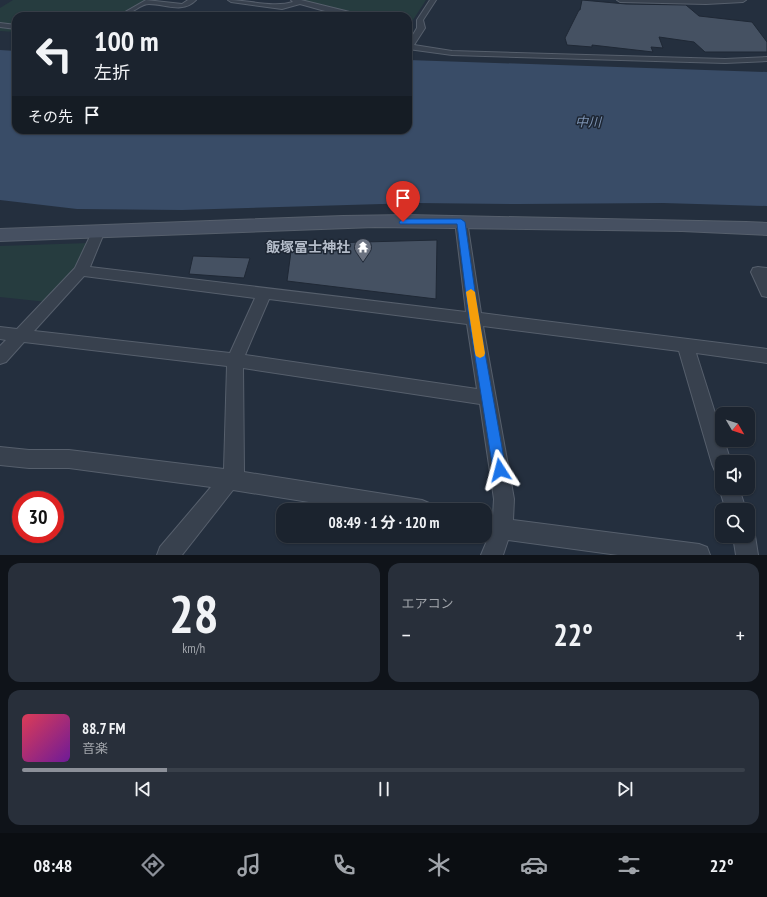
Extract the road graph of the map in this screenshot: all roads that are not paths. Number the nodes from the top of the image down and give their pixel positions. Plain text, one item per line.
1 (193, 0) edge
2 (231, 0) edge
3 (433, 0) edge
4 (620, 0) edge
5 (743, 0) edge
6 (297, 1) edge
7 (128, 12) edge
8 (342, 12) edge
9 (0, 25) edge
10 (12, 26) edge
11 (412, 41) edge
12 (412, 48) edge
13 (767, 59) edge
14 (461, 222) junction
15 (767, 229) edge
16 (98, 233) junction
17 (0, 235) edge
18 (80, 271) junction
19 (767, 273) edge
20 (767, 292) edge
21 (264, 294) junction
22 (474, 319) junction
23 (0, 333) edge
24 (20, 335) junction
25 (685, 345) junction
26 (767, 356) edge
27 (0, 357) edge
28 (235, 360) junction
29 (488, 398) junction
30 (719, 455) edge
31 (0, 456) edge
32 (232, 481) junction
33 (384, 503) edge
34 (494, 527) edge
35 (745, 543) edge
36 (168, 555) edge
37 (492, 555) edge
38 (700, 555) edge
39 (747, 555) edge

1 - 7 street
2 - 6 street
3 - 11 street
4 - 5 street
6 - 8 street
9 - 10 street
12 - 13 street
14 - 15 street
14 - 16 street
14 - 22 street
16 - 17 street
16 - 18 street
18 - 21 street
18 - 24 street
19 - 20 street
21 - 22 street
21 - 28 street
22 - 25 street
22 - 29 street
23 - 24 street
24 - 27 street
24 - 28 street
25 - 26 street
25 - 30 street
28 - 29 street
28 - 32 street
29 - 34 street
31 - 32 street
32 - 33 street
32 - 36 street
34 - 37 street
34 - 38 street
35 - 39 street

